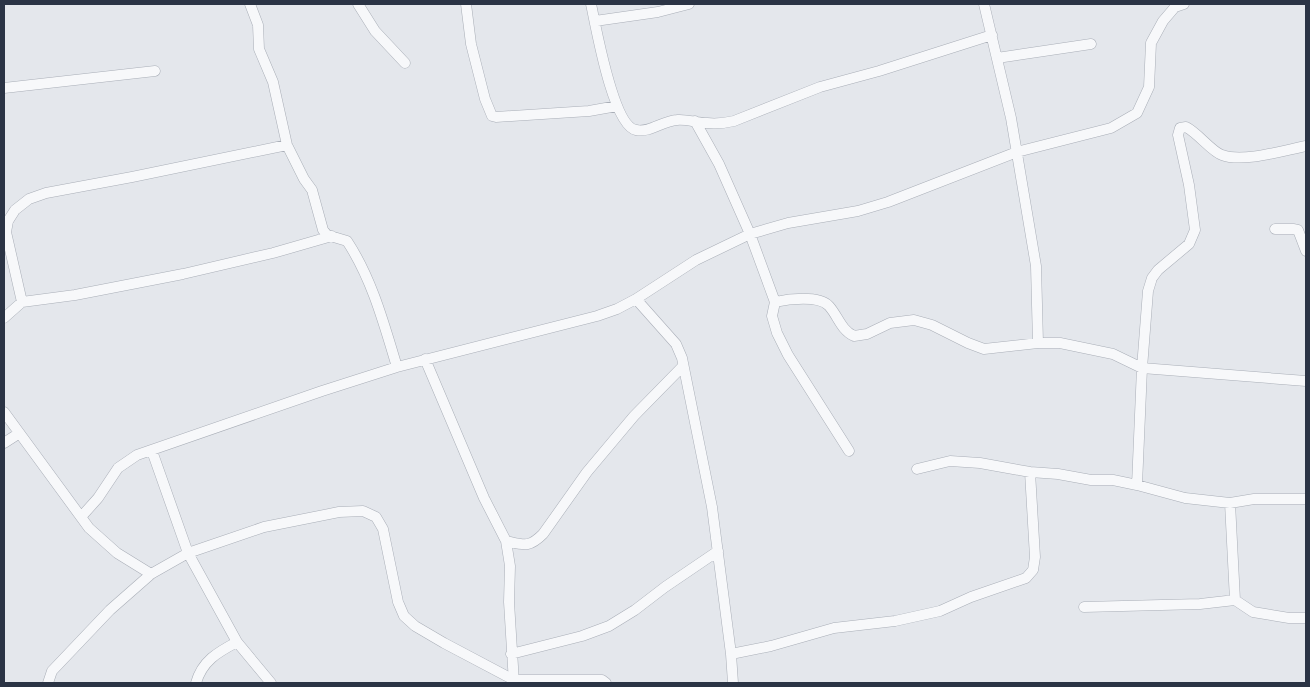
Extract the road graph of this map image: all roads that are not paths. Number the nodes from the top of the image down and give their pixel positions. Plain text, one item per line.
1 (250, 4) edge
2 (358, 4) edge
3 (466, 4) edge
4 (591, 4) edge
5 (689, 4) edge
6 (984, 4) edge
7 (1184, 4) edge
8 (595, 21) junction
9 (992, 35) junction
10 (1091, 44) dead end
11 (997, 58) junction
12 (405, 63) dead end
13 (155, 72) dead end
14 (4, 88) edge
15 (617, 106) junction
16 (695, 121) junction
17 (287, 144) junction
18 (1306, 146) edge
19 (1017, 152) junction
20 (1275, 228) dead end
21 (750, 234) junction
22 (332, 236) junction
23 (1306, 251) edge
24 (636, 299) junction
25 (22, 302) junction
26 (775, 302) junction
27 (4, 318) edge
28 (1038, 343) junction
29 (425, 359) junction
30 (683, 366) junction
31 (397, 367) junction
32 (1142, 368) junction
33 (1306, 381) edge
34 (4, 412) edge
35 (18, 434) junction
36 (4, 443) edge
37 (152, 451) junction
38 (848, 451) dead end
39 (917, 469) dead end
40 (1030, 472) junction
41 (1137, 485) junction
42 (1306, 500) edge
43 (1230, 504) junction
44 (80, 517) junction
45 (506, 541) junction
46 (718, 551) junction
47 (188, 553) junction
48 (151, 574) junction
49 (1235, 600) junction
50 (1084, 607) dead end
51 (1306, 618) edge
52 (237, 642) junction
53 (511, 654) junction
54 (731, 654) junction
55 (514, 682) edge
56 (48, 683) edge
57 (196, 683) edge
58 (271, 683) edge
59 (606, 683) edge
60 (733, 683) edge

1 - 17 street
2 - 12 street
3 - 15 street
4 - 8 street
5 - 8 street
6 - 9 street
7 - 19 street
8 - 15 street
9 - 11 street
9 - 16 street
10 - 11 street
11 - 19 street
13 - 14 street
15 - 16 street
16 - 21 street
17 - 22 street
17 - 25 street
18 - 32 street
19 - 21 street
19 - 28 street
20 - 23 street
21 - 24 street
21 - 26 street
22 - 25 street
22 - 31 street
24 - 29 street
24 - 30 street
25 - 27 street
26 - 28 street
26 - 38 street
28 - 32 street
29 - 31 street
29 - 45 street
30 - 45 street
30 - 46 street
31 - 37 street
32 - 33 street
32 - 41 street
34 - 35 street
35 - 36 street
35 - 44 street
37 - 44 street
37 - 47 street
39 - 40 street
40 - 41 street
40 - 54 street
41 - 43 street
42 - 43 street
43 - 49 street
44 - 48 street
45 - 53 street
46 - 53 street
46 - 54 street
47 - 48 street
47 - 52 street
47 - 55 street
48 - 56 street
49 - 50 street
49 - 51 street
52 - 57 street
52 - 58 street
53 - 55 street
54 - 60 street
55 - 59 street

